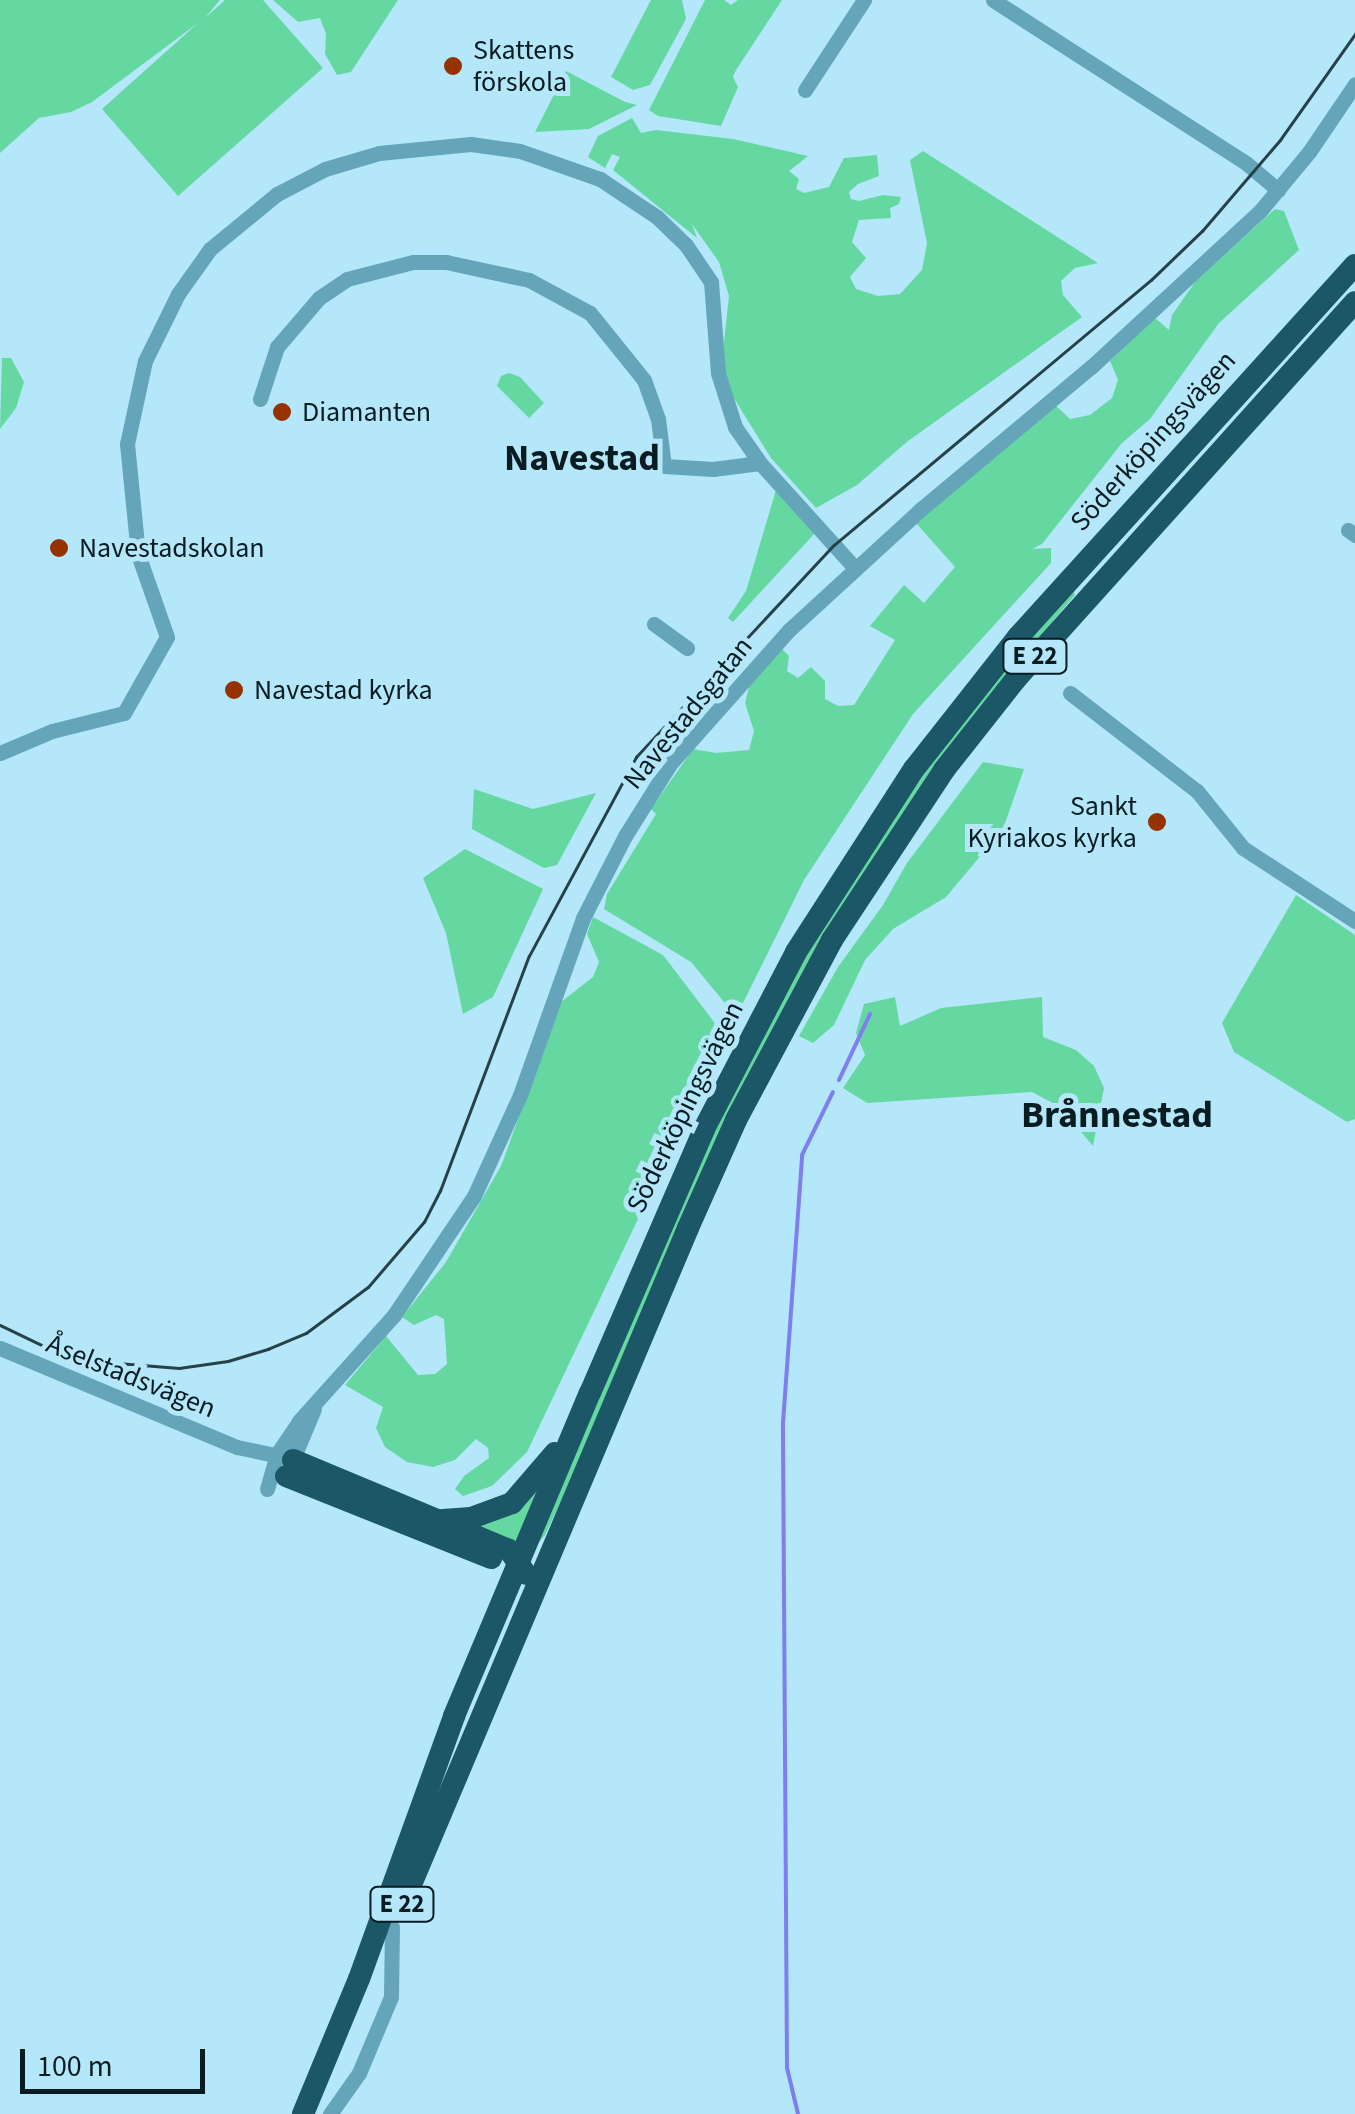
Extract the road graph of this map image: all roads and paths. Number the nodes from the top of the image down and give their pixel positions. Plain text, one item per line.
1 (864, 0) edge
2 (993, 0) edge
3 (1355, 84) edge
4 (805, 90) dead end
5 (1278, 190) junction
6 (1355, 265) edge
7 (1355, 302) edge
8 (260, 399) dead end
9 (760, 463) junction
10 (855, 568) junction
11 (654, 624) dead end
12 (686, 648) dead end
13 (1070, 693) dead end
14 (0, 753) edge
15 (1355, 921) edge
16 (0, 1348) edge
17 (581, 1412) junction
18 (281, 1465) junction
19 (437, 1520) junction
20 (553, 1543) junction
21 (483, 1556) junction
22 (521, 1562) junction
23 (531, 1602) junction
24 (454, 1716) junction
25 (392, 1927) junction
26 (303, 2114) edge
27 (315, 2114) edge
28 (330, 2114) edge

1 - 4 street
2 - 5 street
3 - 5 street, Navestadsgatan
5 - 10 street, Navestadsgatan
6 - 17 highway, Söderköpingsvägen / E 22
7 - 20 highway, Söderköpingsvägen / E 22
8 - 9 street
9 - 10 street
9 - 14 street
10 - 18 street, Navestadsgatan
11 - 12 street
13 - 15 street
16 - 18 street, Åselstadsvägen
17 - 19 highway
17 - 22 highway, Söderköpingsvägen / E 22
18 - 19 highway
18 - 21 highway
19 - 22 highway
20 - 22 highway
20 - 23 highway, Söderköpingsvägen / E 22
21 - 22 highway
21 - 24 highway
22 - 23 highway
22 - 24 highway, Söderköpingsvägen / E 22
23 - 25 highway, Söderköpingsvägen / E 22
24 - 26 highway, Söderköpingsvägen / E 22
25 - 27 highway, Söderköpingsvägen / E 22
25 - 28 street, Söderköpingsvägen

